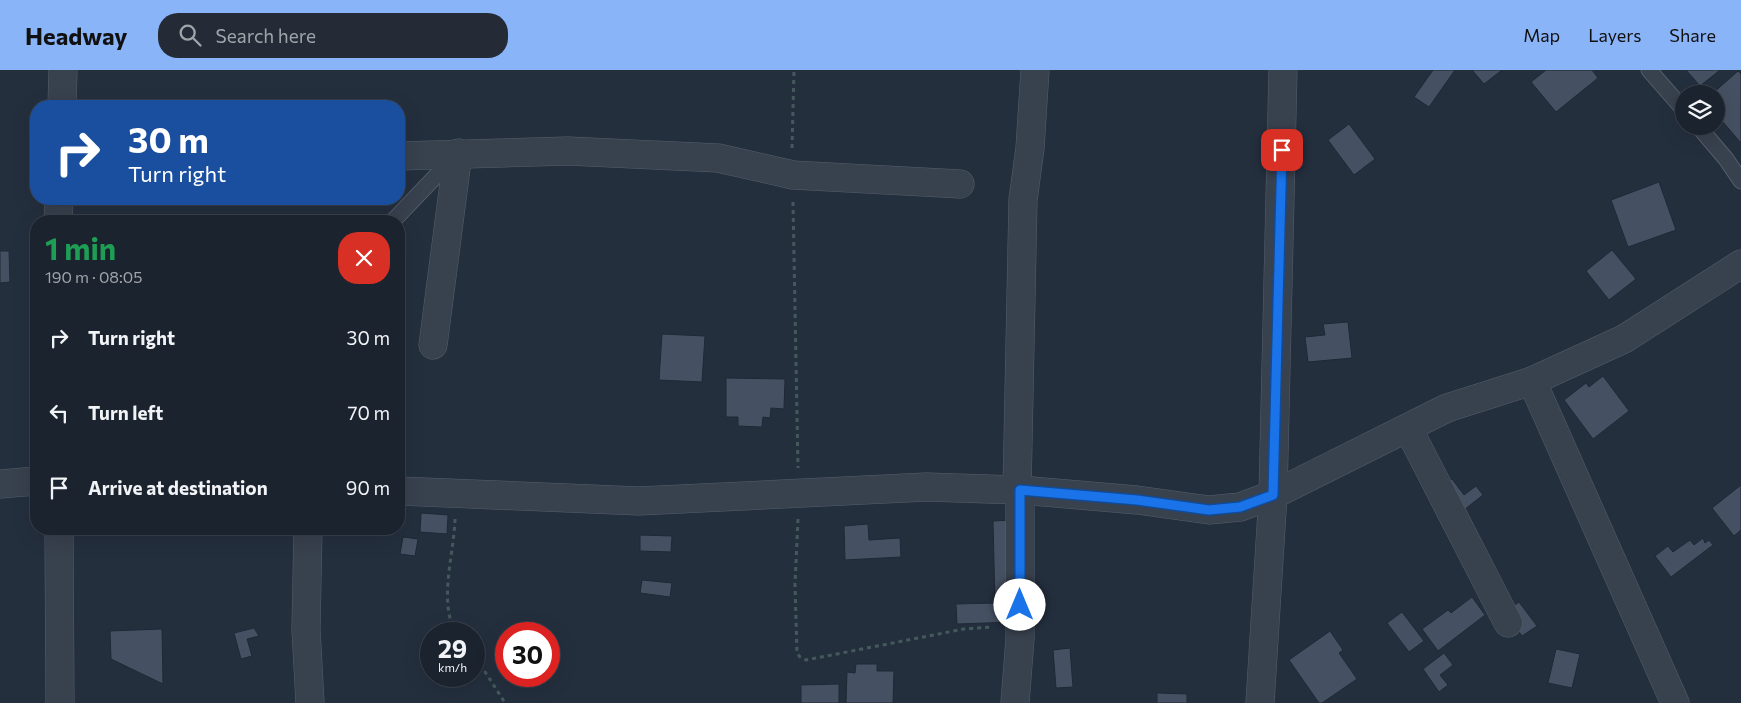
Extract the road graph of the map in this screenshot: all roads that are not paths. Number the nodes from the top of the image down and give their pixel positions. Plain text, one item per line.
1 (63, 70) edge
2 (1035, 70) edge
3 (1283, 70) edge
4 (1650, 70) edge
5 (1675, 99) edge
6 (62, 100) edge
7 (1706, 135) edge
8 (458, 153) junction
9 (405, 156) edge
10 (1741, 181) edge
11 (960, 184) dead end
12 (399, 215) edge
13 (1741, 264) edge
14 (434, 345) dead end
15 (1532, 382) junction
16 (1408, 428) junction
17 (30, 482) edge
18 (0, 484) edge
19 (1018, 490) junction
20 (405, 491) edge
21 (1273, 495) junction
22 (59, 535) edge
23 (308, 535) edge
24 (1508, 623) dead end
25 (60, 703) edge
26 (310, 703) edge
27 (1015, 703) edge
28 (1260, 703) edge
29 (1675, 703) edge

1 - 6 street
2 - 19 street
3 - 21 street
4 - 5 lane
7 - 10 lane
8 - 9 street
8 - 11 street
8 - 12 lane
8 - 14 street
13 - 15 street
15 - 16 street
15 - 29 street
16 - 21 street
16 - 24 street
17 - 18 street
19 - 20 street
19 - 21 street
19 - 27 street
21 - 28 street
22 - 25 street
23 - 26 street

